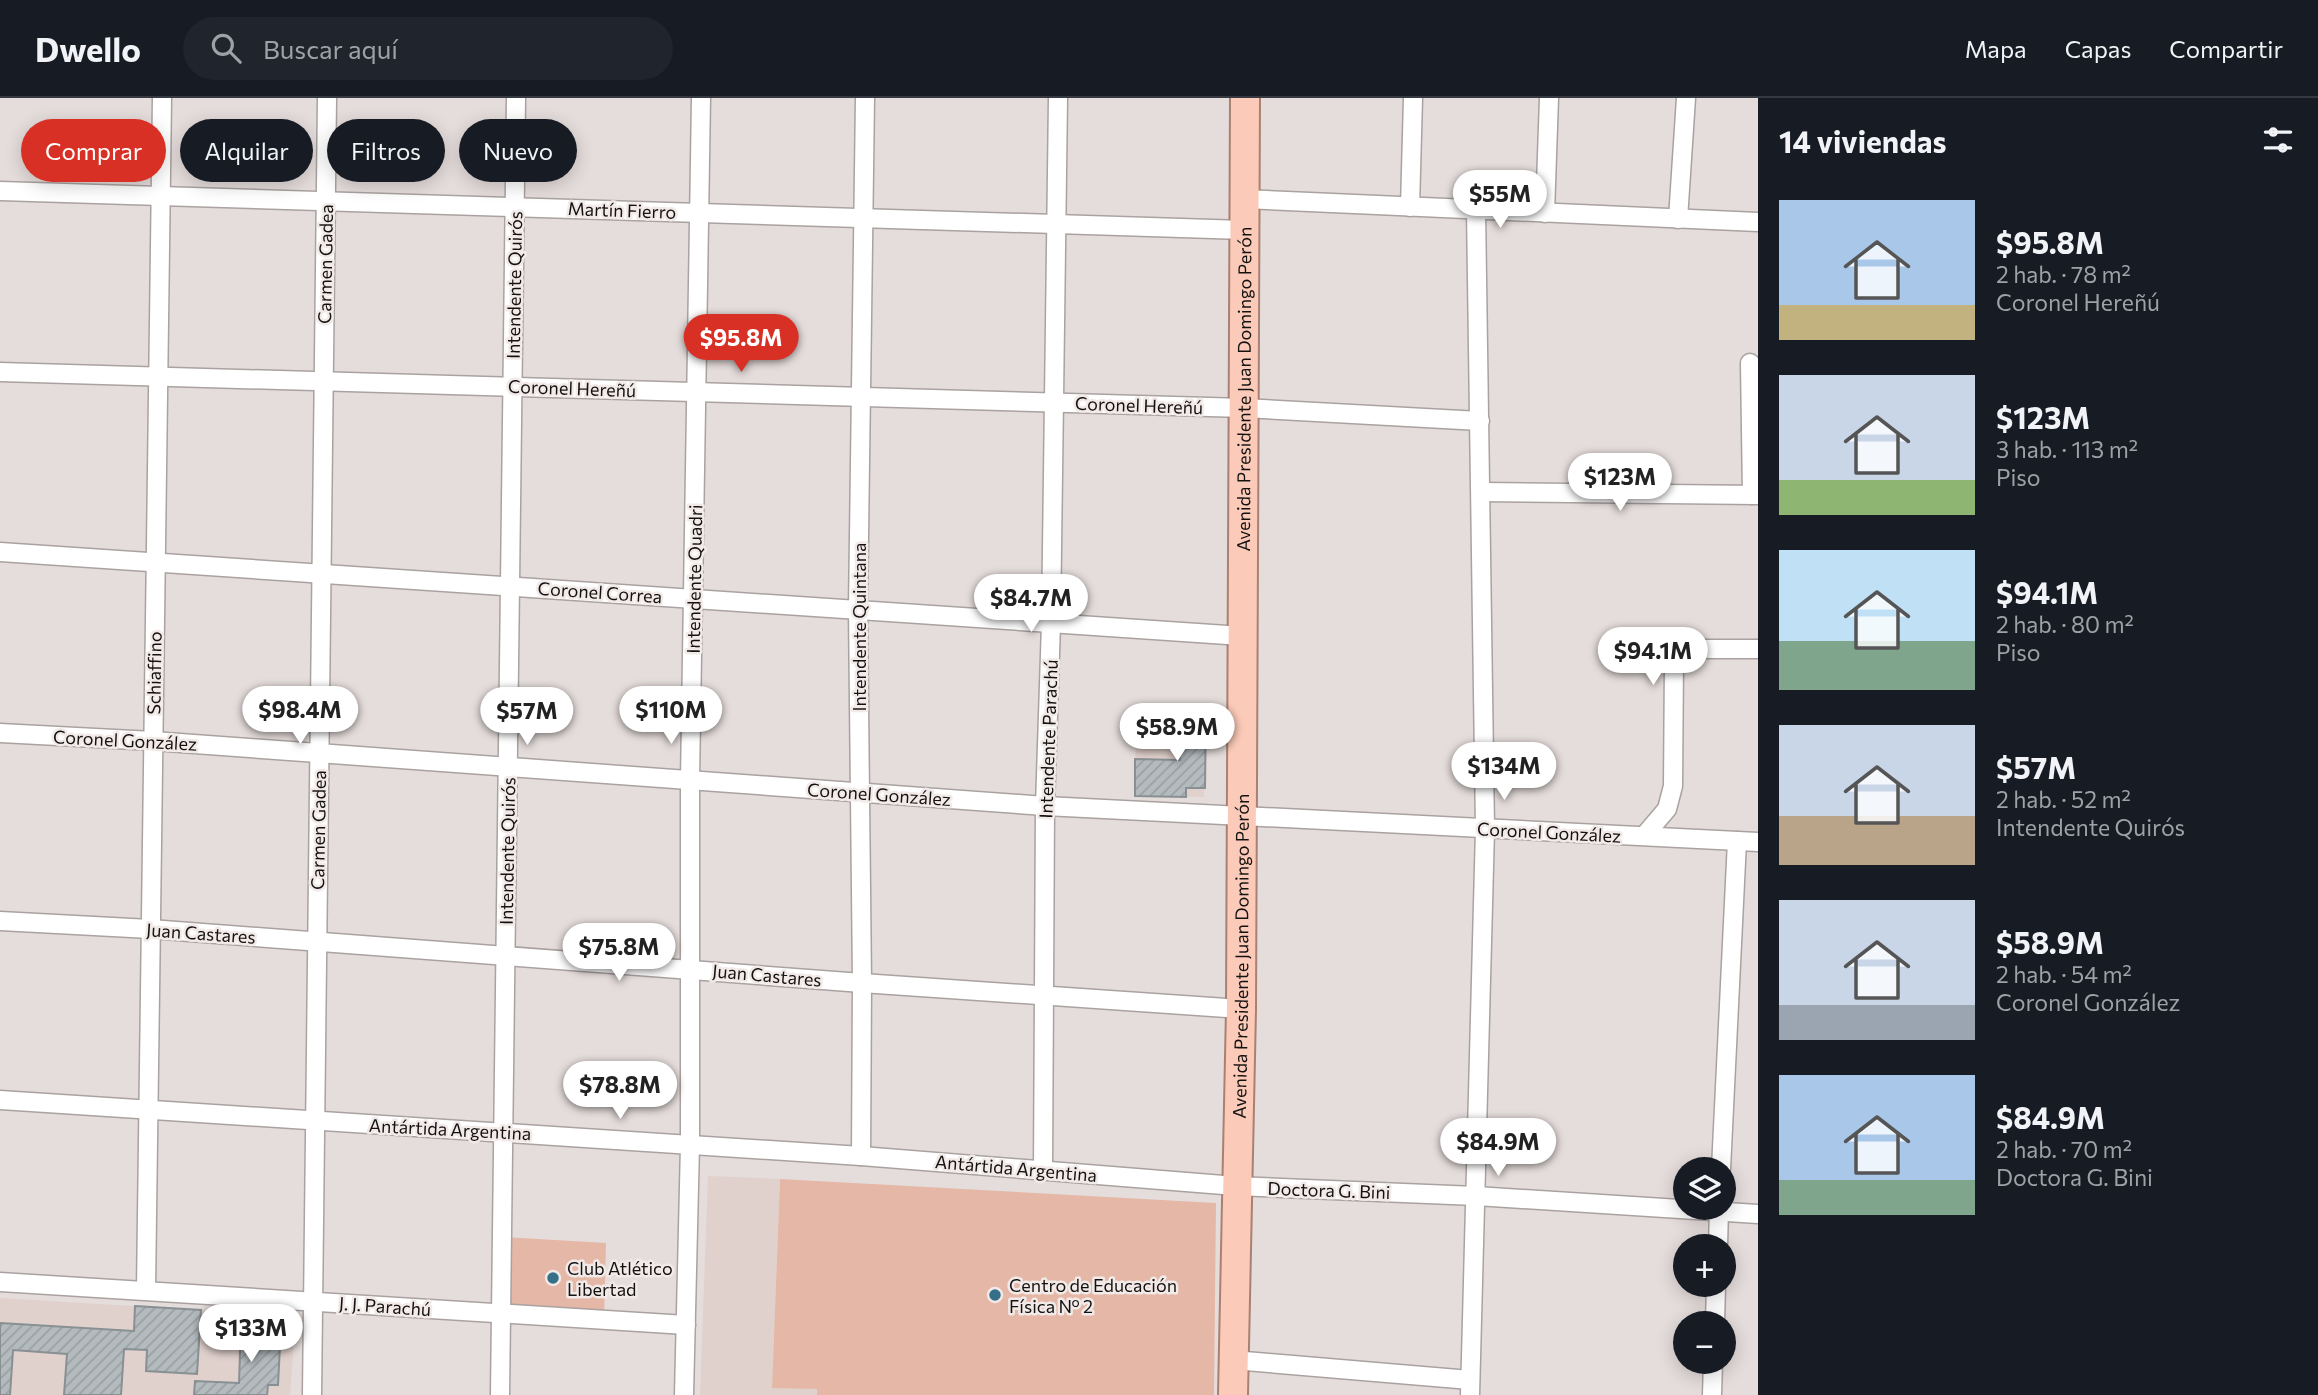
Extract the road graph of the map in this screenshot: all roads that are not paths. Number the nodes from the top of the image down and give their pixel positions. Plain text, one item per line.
1 (162, 98) edge
2 (327, 98) edge
3 (516, 98) edge
4 (701, 98) edge
5 (866, 98) edge
6 (1058, 98) edge
7 (1245, 98) edge
8 (1413, 98) edge
9 (1549, 98) edge
10 (1686, 98) edge
11 (0, 191) edge
12 (160, 195) junction
13 (1244, 199) junction
14 (326, 201) junction
15 (514, 206) junction
16 (1410, 207) junction
17 (1476, 210) junction
18 (699, 213) junction
19 (1545, 213) junction
20 (864, 218) junction
21 (1678, 219) junction
22 (1758, 222) edge
23 (1056, 223) junction
24 (1244, 230) junction
25 (1750, 363) dead end
26 (0, 372) edge
27 (158, 375) junction
28 (324, 380) junction
29 (513, 386) junction
30 (697, 391) junction
31 (861, 397) junction
32 (1054, 402) junction
33 (1244, 408) junction
34 (1480, 421) junction
35 (1482, 492) junction
36 (1755, 495) edge
37 (0, 552) edge
38 (155, 562) junction
39 (321, 574) junction
40 (510, 585) junction
41 (694, 598) junction
42 (858, 609) junction
43 (1051, 624) junction
44 (1242, 636) junction
45 (1758, 649) edge
46 (0, 733) edge
47 (153, 741) junction
48 (319, 752) junction
49 (508, 767) junction
50 (690, 780) junction
51 (859, 793) junction
52 (1045, 806) junction
53 (1241, 814) junction
54 (1485, 829) junction
55 (1644, 836) junction
56 (1737, 841) junction
57 (1758, 842) edge
58 (0, 921) edge
59 (150, 929) junction
60 (317, 942) junction
61 (506, 955) junction
62 (691, 969) junction
63 (862, 983) junction
64 (1045, 995) junction
65 (1241, 1009) junction
66 (0, 1100) edge
67 (147, 1110) junction
68 (314, 1122) junction
69 (503, 1132) junction
70 (690, 1145) junction
71 (861, 1156) junction
72 (1722, 1157) edge
73 (1043, 1170) junction
74 (1236, 1185) junction
75 (1476, 1196) junction
76 (1673, 1207) edge
77 (1736, 1212) edge
78 (1758, 1214) edge
79 (0, 1282) edge
80 (146, 1290) junction
81 (313, 1301) junction
82 (501, 1313) junction
83 (686, 1325) junction
84 (1233, 1360) junction
85 (1713, 1374) edge
86 (1470, 1387) edge
87 (312, 1395) edge
88 (500, 1395) edge
89 (684, 1395) edge
90 (1233, 1395) edge
91 (1712, 1395) edge

1 - 12 street, Schiaffino
2 - 14 street, Carmen Gadea
3 - 15 street, Intendente Quirós
4 - 18 street, Intendente Quadri
5 - 20 street, Intendente Quintana
6 - 23 street, Intendente Parachú
7 - 13 highway, Avenida Presidente Juan Domingo Perón
8 - 16 street
9 - 19 street
10 - 21 street
11 - 12 street, Martín Fierro
12 - 14 street, Martín Fierro
12 - 27 street, Schiaffino
13 - 16 street
13 - 24 highway, Avenida Presidente Juan Domingo Perón
14 - 15 street, Martín Fierro
14 - 28 street, Carmen Gadea
15 - 18 street, Martín Fierro
15 - 29 street, Intendente Quirós
16 - 17 street
17 - 19 street
17 - 34 street
18 - 20 street, Martín Fierro
18 - 30 street, Intendente Quadri
19 - 21 street
20 - 23 street, Martín Fierro
20 - 31 street, Intendente Quintana
21 - 22 street
23 - 24 street, Martín Fierro
23 - 32 street, Intendente Parachú
24 - 33 highway, Avenida Presidente Juan Domingo Perón
25 - 36 street
26 - 27 street, Coronel Hereñú
27 - 28 street, Coronel Hereñú
27 - 38 street, Schiaffino
28 - 29 street, Coronel Hereñú
28 - 39 street, Carmen Gadea
29 - 30 street, Coronel Hereñú
29 - 40 street, Intendente Quirós
30 - 31 street, Coronel Hereñú
30 - 41 street, Intendente Quadri
31 - 32 street, Coronel Hereñú
31 - 42 street, Intendente Quintana
32 - 33 street, Coronel Hereñú
32 - 43 street, Intendente Parachú
33 - 34 street, Coronel Hereñú
33 - 44 highway, Avenida Presidente Juan Domingo Perón
34 - 35 street
35 - 36 street
35 - 54 street
37 - 38 street, Coronel Correa
38 - 39 street, Coronel Correa
38 - 47 street, Schiaffino
39 - 40 street, Coronel Correa
39 - 48 street, Carmen Gadea
40 - 41 street, Coronel Correa
40 - 49 street, Intendente Quirós
41 - 42 street, Coronel Correa
41 - 50 street, Intendente Quadri
42 - 43 street, Coronel Correa
42 - 51 street, Intendente Quintana
43 - 44 street, Coronel Correa
43 - 52 street, Intendente Parachú
44 - 53 highway, Avenida Presidente Juan Domingo Perón
45 - 55 street
46 - 47 street, Coronel González
47 - 48 street, Coronel González
47 - 59 street, Schiaffino
48 - 49 street, Coronel González
48 - 60 street, Carmen Gadea
49 - 50 street, Coronel González
49 - 61 street, Intendente Quirós
50 - 51 street, Coronel González
50 - 62 street, Intendente Quadri
51 - 52 street, Coronel González
51 - 63 street, Intendente Quintana
52 - 53 street, Coronel González
52 - 64 street, Intendente Parachú
53 - 54 street, Coronel González
53 - 65 highway, Avenida Presidente Juan Domingo Perón
54 - 55 street, Coronel González
54 - 75 street
55 - 56 street, Coronel González
56 - 57 street, Coronel González
56 - 72 street
58 - 59 street, Juan Castares
59 - 60 street, Juan Castares
59 - 67 street, Schiaffino
60 - 61 street, Juan Castares
60 - 68 street, Carmen Gadea
61 - 62 street, Juan Castares
61 - 69 street, Intendente Quirós
62 - 63 street, Juan Castares
62 - 70 street, Intendente Quadri
63 - 64 street, Juan Castares
63 - 71 street, Intendente Quintana
64 - 65 street, Juan Castares
64 - 73 street, Intendente Parachú
65 - 74 highway, Avenida Presidente Juan Domingo Perón
66 - 67 street, Antártida Argentina
67 - 68 street, Antártida Argentina
67 - 80 street, Schiaffino
68 - 69 street, Antártida Argentina
68 - 81 street, Carmen Gadea
69 - 70 street, Antártida Argentina
69 - 82 street, Intendente Quirós
70 - 71 street, Antártida Argentina
70 - 83 street, Intendente Quadri
71 - 73 street, Antártida Argentina
73 - 74 street, Antártida Argentina
74 - 75 street, Doctora G. Bini
74 - 84 highway, Avenida Presidente Juan Domingo Perón
75 - 76 street, Doctora G. Bini
75 - 86 street
77 - 78 street, Doctora G. Bini
79 - 80 street, J. J. Parachú
80 - 81 street, J. J. Parachú
81 - 82 street, J. J. Parachú
81 - 87 street, Carmen Gadea
82 - 83 street, J. J. Parachú
82 - 88 street, Intendente Quirós
83 - 89 street, Intendente Quadri
84 - 86 street
84 - 90 highway, Avenida Presidente Juan Domingo Perón
85 - 91 street

